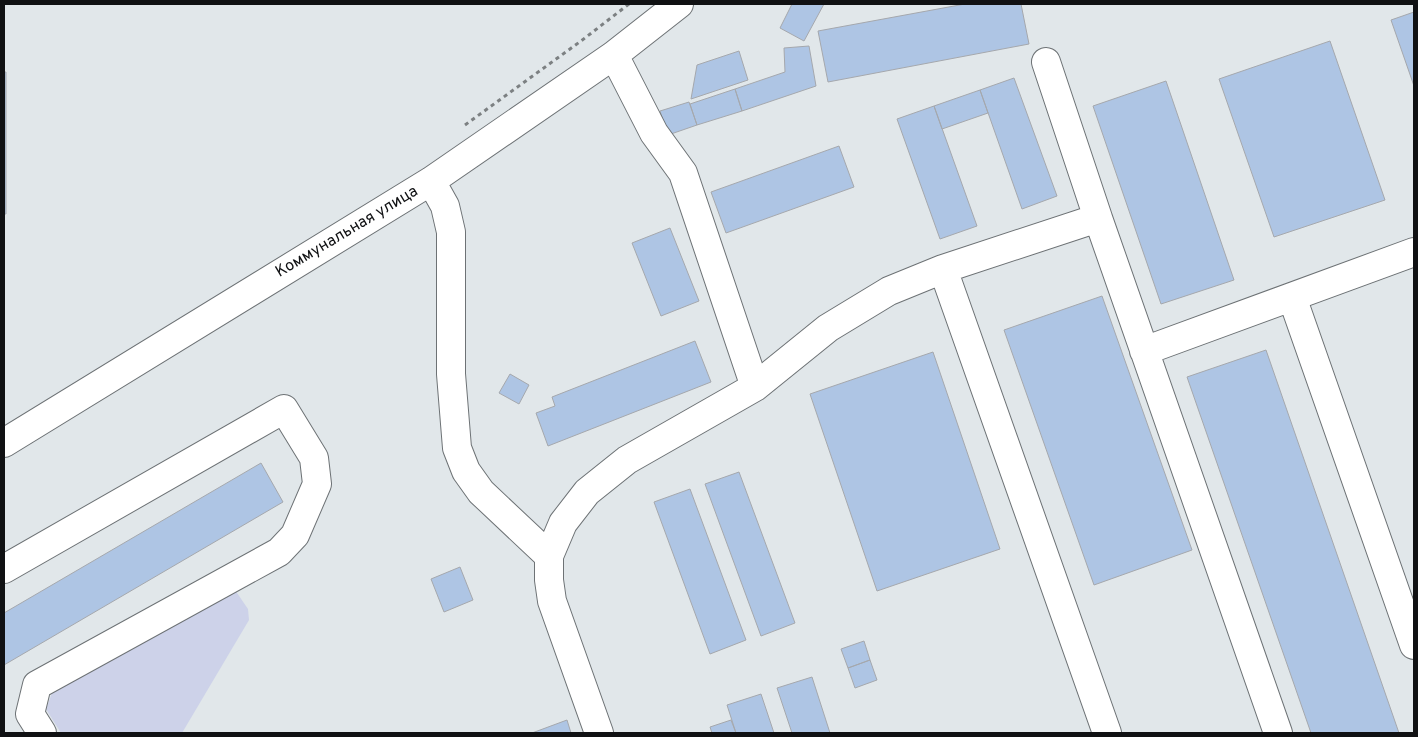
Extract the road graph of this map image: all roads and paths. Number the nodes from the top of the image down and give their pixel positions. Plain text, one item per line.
1 (629, 4) edge
2 (679, 4) edge
3 (614, 55) junction
4 (1046, 62) dead end
5 (460, 128) dead end
6 (431, 181) junction
7 (1098, 218) junction
8 (1414, 252) edge
9 (943, 269) junction
10 (1292, 297) junction
11 (1144, 351) junction
12 (755, 387) junction
13 (4, 443) edge
14 (549, 556) junction
15 (4, 569) edge
16 (1414, 645) edge
17 (42, 733) edge
18 (600, 733) edge
19 (1107, 733) edge
20 (1278, 733) edge

1 - 5 path
2 - 3 street, Коммунальная улица
3 - 6 street, Коммунальная улица
3 - 12 street
4 - 7 street
6 - 13 street, Коммунальная улица
6 - 14 street
7 - 9 street
7 - 11 street
8 - 10 street
9 - 12 street
9 - 19 street
10 - 11 street
10 - 16 street
11 - 20 street
12 - 14 street
14 - 18 street
15 - 17 street

